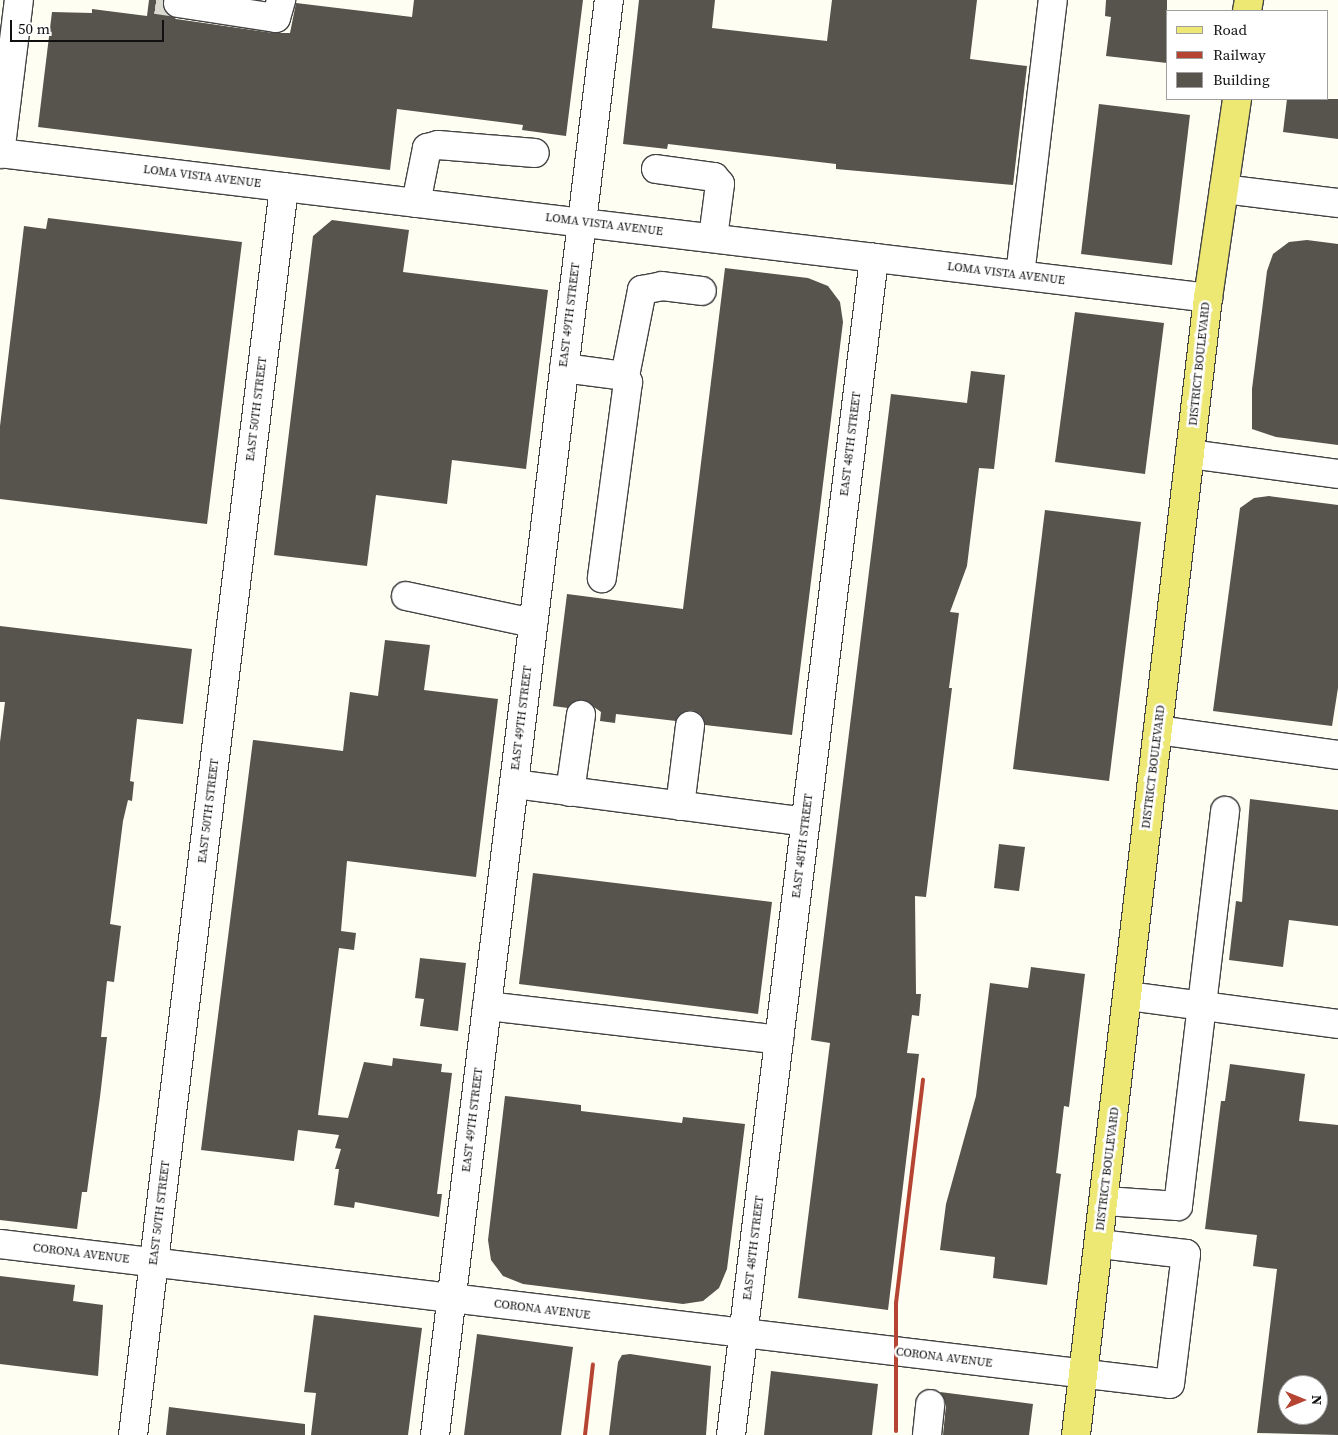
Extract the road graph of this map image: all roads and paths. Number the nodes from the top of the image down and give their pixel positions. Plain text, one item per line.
1 (19, 0) edge
2 (280, 0) edge
3 (609, 0) edge
4 (1054, 0) edge
5 (178, 3) dead end
6 (1236, 100) edge
7 (0, 153) edge
8 (535, 153) dead end
9 (656, 169) dead end
10 (284, 187) junction
11 (1224, 189) junction
12 (416, 203) junction
13 (1338, 203) edge
14 (582, 223) junction
15 (713, 238) junction
16 (874, 258) junction
17 (1020, 275) junction
18 (702, 291) dead end
19 (1208, 298) junction
20 (564, 368) junction
21 (625, 376) junction
22 (1190, 454) junction
23 (1338, 474) edge
24 (602, 578) dead end
25 (406, 596) dead end
26 (533, 623) junction
27 (581, 715) dead end
28 (690, 726) dead end
29 (1158, 730) junction
30 (1338, 755) edge
31 (514, 784) junction
32 (570, 792) junction
33 (680, 806) junction
34 (1225, 811) dead end
35 (806, 822) junction
36 (1128, 996) junction
37 (487, 1006) junction
38 (1200, 1007) junction
39 (1338, 1024) edge
40 (779, 1040) junction
41 (1104, 1201) junction
42 (0, 1244) edge
43 (1099, 1244) junction
44 (154, 1262) junction
45 (452, 1298) junction
46 (743, 1334) junction
47 (1084, 1376) junction
48 (930, 1404) dead end
49 (133, 1435) edge
50 (435, 1435) edge
51 (731, 1435) edge
52 (927, 1435) edge
53 (1076, 1435) edge

1 - 7 street
2 - 5 street
3 - 14 street, EAST 49TH STREET
4 - 17 street
6 - 11 main road, DISTRICT BOULEVARD
7 - 10 street, LOMA VISTA AVENUE
8 - 12 street
9 - 15 street
10 - 12 street, LOMA VISTA AVENUE
10 - 44 street, EAST 50TH STREET
11 - 13 street
11 - 19 main road, DISTRICT BOULEVARD
12 - 14 street, LOMA VISTA AVENUE
14 - 15 street, LOMA VISTA AVENUE
14 - 20 street, EAST 49TH STREET
15 - 16 street, LOMA VISTA AVENUE
16 - 17 street, LOMA VISTA AVENUE
16 - 35 street, EAST 48TH STREET
17 - 19 street, LOMA VISTA AVENUE
18 - 21 street
19 - 22 main road, DISTRICT BOULEVARD
20 - 21 street
20 - 26 street, EAST 49TH STREET
21 - 24 street
22 - 23 street
22 - 29 main road, DISTRICT BOULEVARD
25 - 26 street
26 - 31 street, EAST 49TH STREET
27 - 32 street
28 - 33 street
29 - 30 street
29 - 36 main road, DISTRICT BOULEVARD
31 - 32 street
31 - 37 street, EAST 49TH STREET
32 - 33 street
33 - 35 street
34 - 38 street
35 - 40 street, EAST 48TH STREET
36 - 38 street
36 - 41 main road, DISTRICT BOULEVARD
37 - 40 street
37 - 45 street, EAST 49TH STREET
38 - 39 street
38 - 41 street
40 - 46 street, EAST 48TH STREET
41 - 43 main road, DISTRICT BOULEVARD
42 - 44 street, CORONA AVENUE
43 - 47 main road, DISTRICT BOULEVARD
43 - 47 street, CORONA AVENUE
44 - 45 street, CORONA AVENUE
44 - 49 street, EAST 50TH STREET
45 - 46 street, CORONA AVENUE
45 - 50 street, EAST 49TH STREET
46 - 47 street, CORONA AVENUE
46 - 51 street, EAST 48TH STREET
47 - 53 main road, DISTRICT BOULEVARD
48 - 52 street

